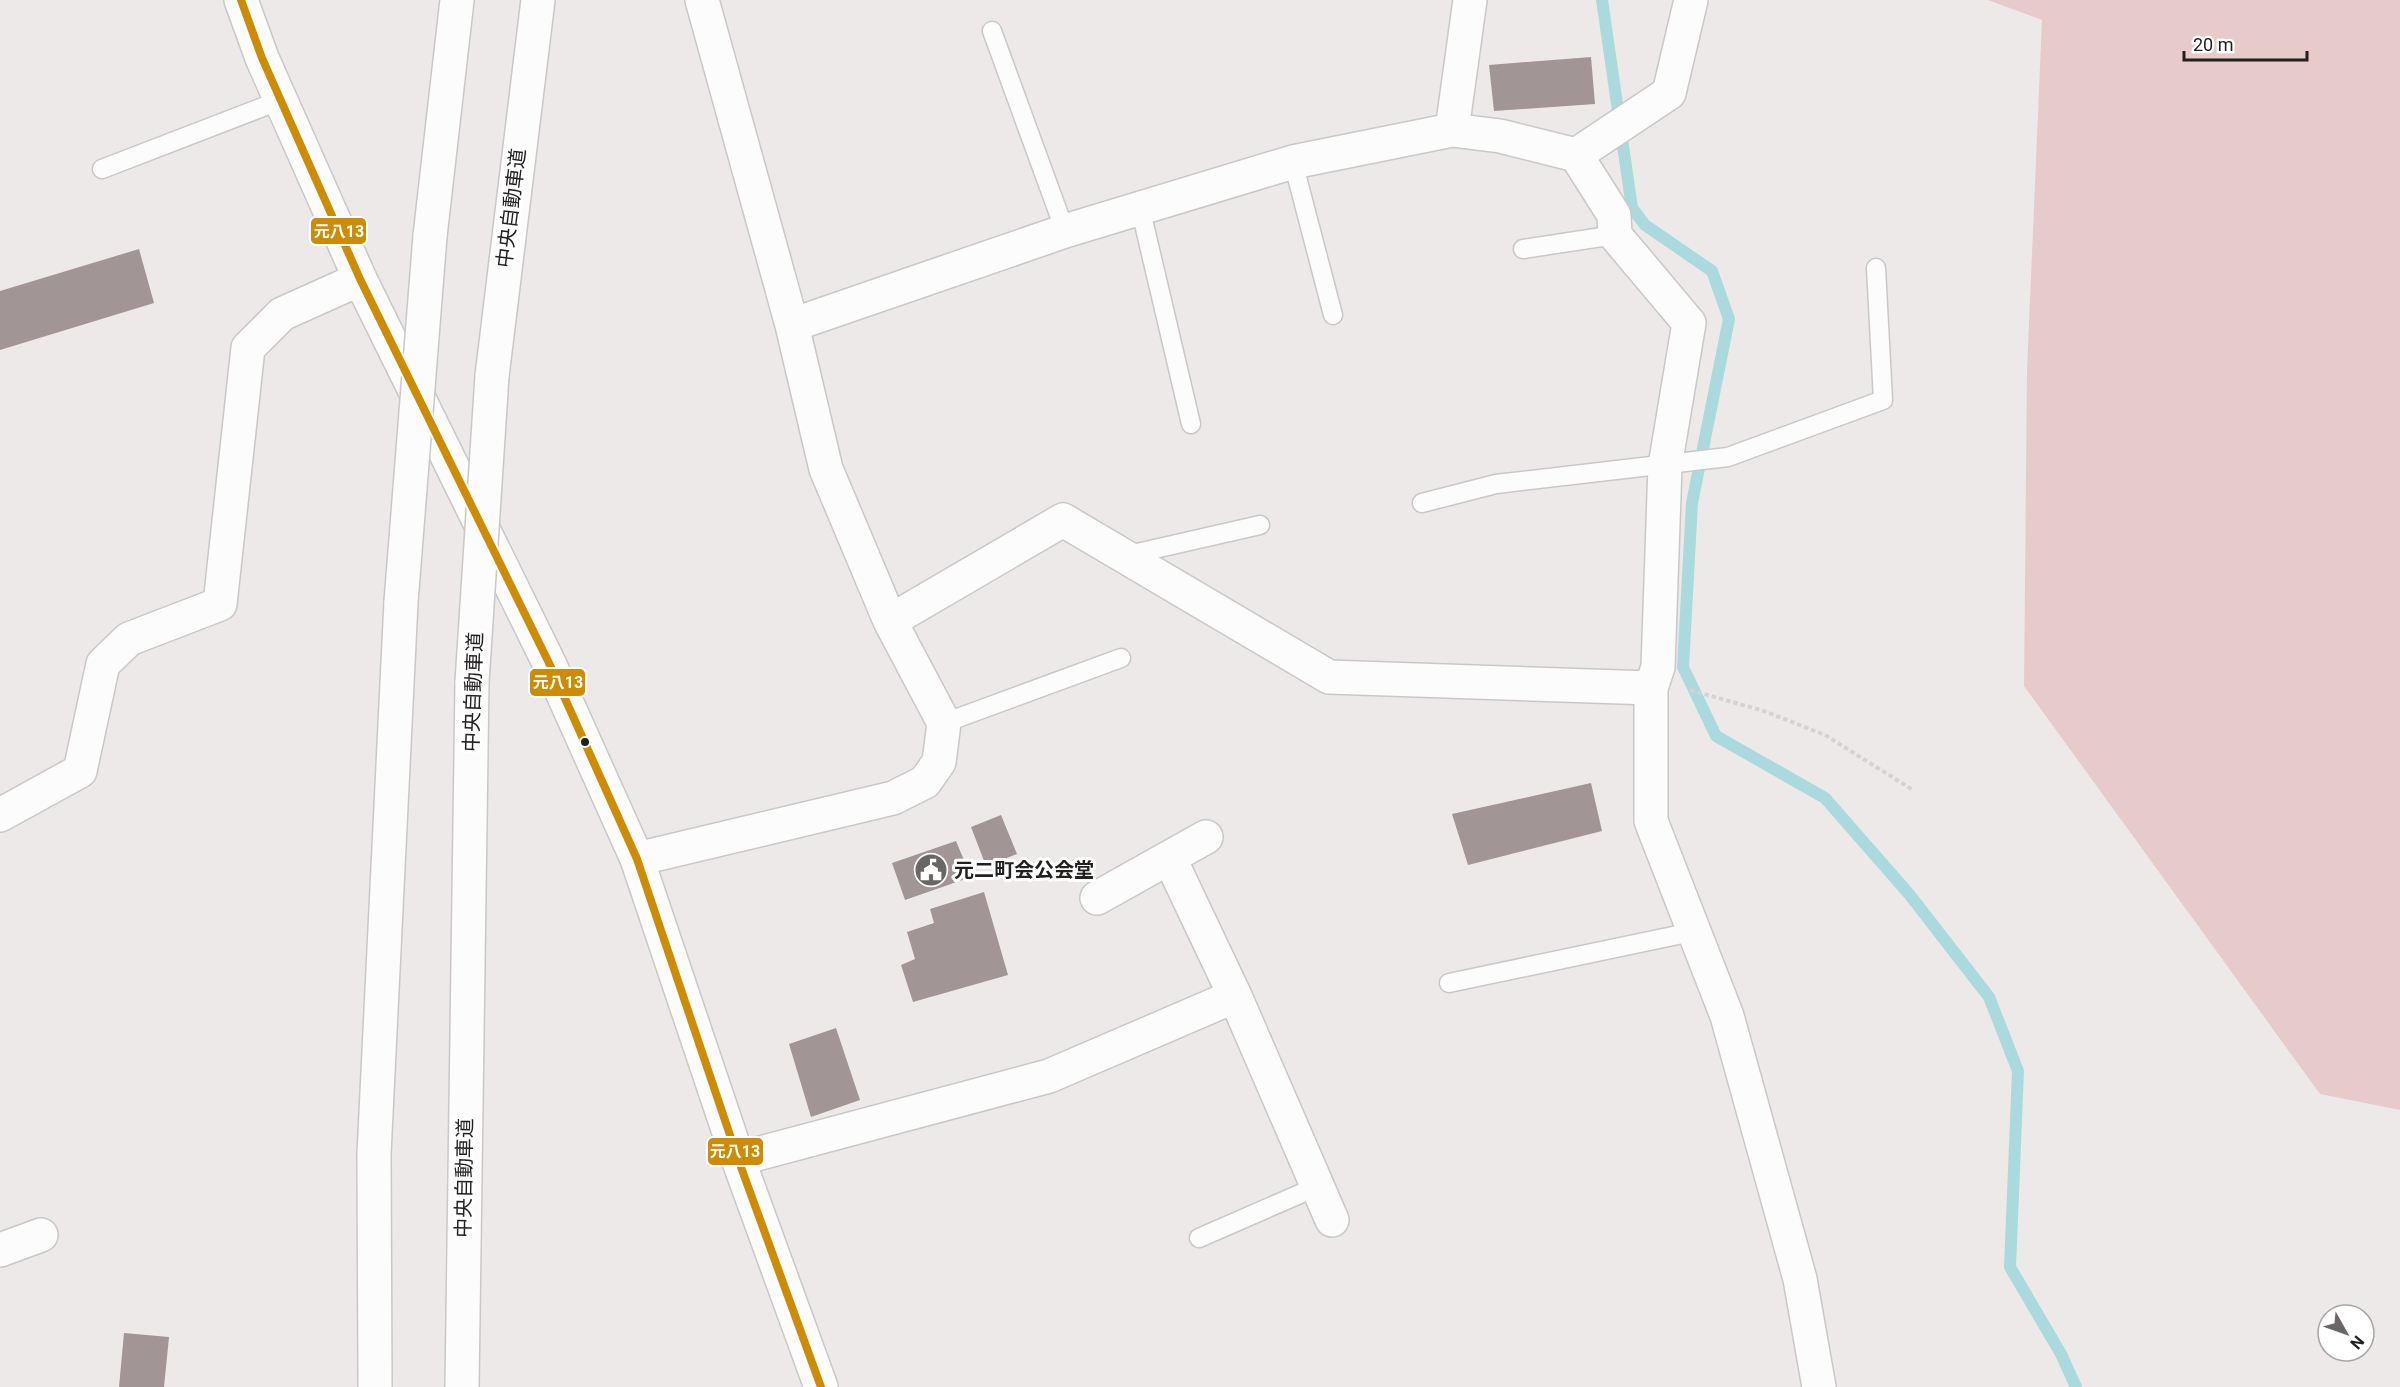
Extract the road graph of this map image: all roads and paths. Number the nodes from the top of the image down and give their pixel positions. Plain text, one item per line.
1 (241, 0) edge
2 (457, 0) edge
3 (538, 0) edge
4 (702, 0) edge
5 (1470, 0) edge
6 (1691, 0) edge
7 (992, 31) dead end
8 (281, 100) junction
9 (1452, 130) junction
10 (1590, 147) junction
11 (1293, 162) junction
12 (102, 169) dead end
13 (1140, 207) junction
14 (1065, 231) junction
15 (1615, 235) junction
16 (1523, 249) dead end
17 (1876, 268) dead end
18 (360, 279) junction
19 (1333, 315) dead end
20 (792, 325) junction
21 (1191, 424) dead end
22 (1674, 465) junction
23 (1422, 503) dead end
24 (1260, 525) dead end
25 (1124, 556) junction
26 (890, 621) junction
27 (1121, 658) dead end
28 (1665, 687) junction
29 (944, 723) junction
30 (1913, 790) dead end
31 (0, 815) edge
32 (1206, 837) dead end
33 (637, 859) junction
34 (1170, 859) junction
35 (1097, 898) dead end
36 (1692, 932) junction
37 (1449, 983) dead end
38 (1235, 996) junction
39 (738, 1159) junction
40 (1316, 1187) junction
41 (1332, 1220) dead end
42 (41, 1235) dead end
43 (1199, 1238) dead end
44 (0, 1250) edge
45 (375, 1387) edge
46 (462, 1387) edge
47 (821, 1387) edge
48 (1819, 1387) edge

1 - 8 main road
2 - 45 main road, bridge
3 - 46 main road, 中央自動車道, bridge
4 - 20 main road
5 - 9 main road
6 - 10 main road
7 - 14 lane
8 - 12 lane
8 - 18 main road
9 - 10 main road
9 - 11 main road
10 - 15 main road
11 - 13 main road
11 - 19 lane
13 - 14 main road
13 - 21 lane
14 - 20 main road
15 - 16 lane
15 - 22 main road
17 - 22 lane
18 - 31 main road
18 - 33 main road
20 - 26 main road
22 - 23 lane
22 - 28 main road
24 - 25 lane
25 - 26 main road
25 - 28 main road
26 - 29 main road
27 - 29 lane
28 - 30 path
28 - 36 main road
29 - 33 main road
32 - 34 main road
33 - 39 main road
34 - 35 main road
34 - 38 main road
36 - 37 lane
36 - 48 main road
38 - 39 main road
38 - 40 main road
39 - 47 main road
40 - 41 main road
40 - 43 lane
42 - 44 main road

